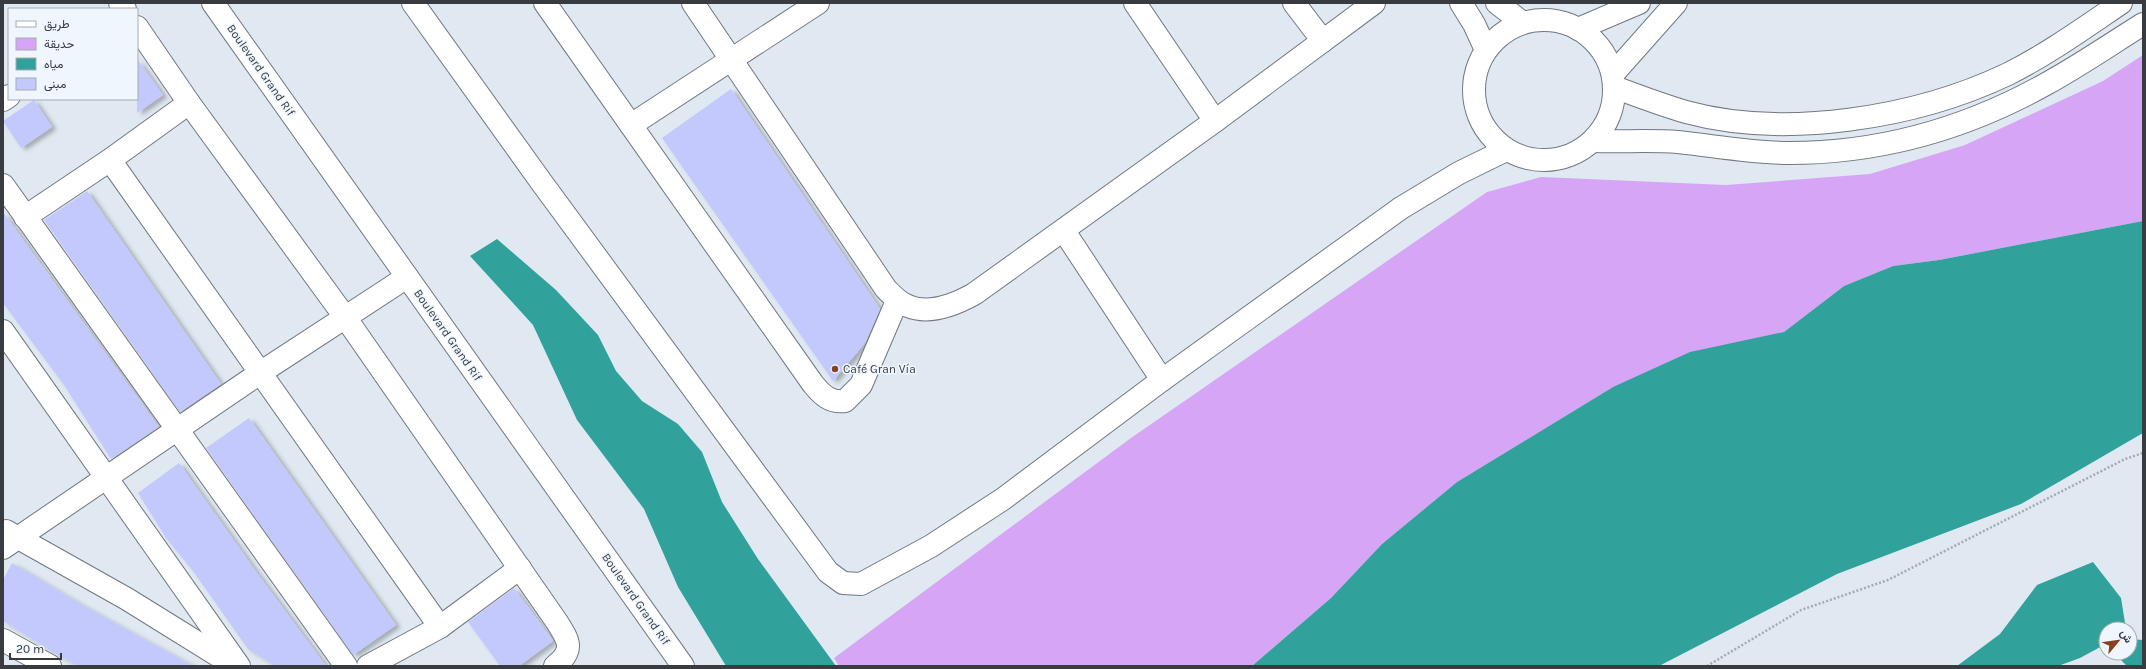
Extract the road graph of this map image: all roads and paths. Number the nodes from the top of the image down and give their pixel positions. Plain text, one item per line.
1 (213, 3) edge
2 (413, 3) edge
3 (545, 3) edge
4 (694, 3) edge
5 (818, 3) edge
6 (1135, 3) edge
7 (1294, 3) edge
8 (1374, 3) edge
9 (1461, 3) edge
10 (1497, 3) edge
11 (1639, 3) edge
12 (1676, 3) edge
13 (2121, 3) edge
14 (1523, 23) junction
15 (2143, 24) edge
16 (138, 28) edge
17 (1578, 29) junction
18 (1323, 41) junction
19 (1486, 50) junction
20 (731, 59) junction
21 (1614, 81) junction
22 (189, 102) junction
23 (1215, 121) junction
24 (631, 125) junction
25 (1594, 141) junction
26 (1506, 150) junction
27 (110, 160) junction
28 (3, 185) edge
29 (25, 217) junction
30 (1064, 231) junction
31 (407, 277) junction
32 (897, 301) junction
33 (345, 318) junction
34 (3, 331) edge
35 (260, 372) junction
36 (1162, 380) junction
37 (176, 429) junction
38 (2143, 453) edge
39 (106, 476) junction
40 (8, 538) edge
41 (520, 568) junction
42 (440, 627) junction
43 (3, 640) edge
44 (50, 666) edge
45 (235, 666) edge
46 (240, 666) edge
47 (346, 666) edge
48 (368, 666) edge
49 (555, 666) edge
50 (683, 666) edge
51 (1707, 666) edge

1 - 31 street, Boulevard Grand Rif
2 - 36 street
3 - 24 street
4 - 20 street
5 - 20 street
6 - 23 street
7 - 18 street
8 - 18 street
9 - 19 street
10 - 14 street
11 - 17 street
12 - 21 street
13 - 21 street
14 - 17 street
14 - 19 street
15 - 25 street
16 - 22 street
17 - 21 street
18 - 23 street
19 - 26 street
20 - 24 street
20 - 32 street
21 - 25 street
22 - 27 street
22 - 33 street
23 - 30 street
24 - 32 street
25 - 26 street
26 - 36 street
27 - 29 street
27 - 35 street
28 - 29 street
29 - 37 street
30 - 32 street
30 - 36 street
31 - 33 street
31 - 50 street, Boulevard Grand Rif
33 - 35 street
33 - 41 street
34 - 39 street
35 - 37 street
35 - 42 street
37 - 39 street
37 - 47 street
38 - 51 path
39 - 40 street
39 - 46 street
40 - 45 street
41 - 42 street
41 - 49 street
42 - 48 street
43 - 44 street

